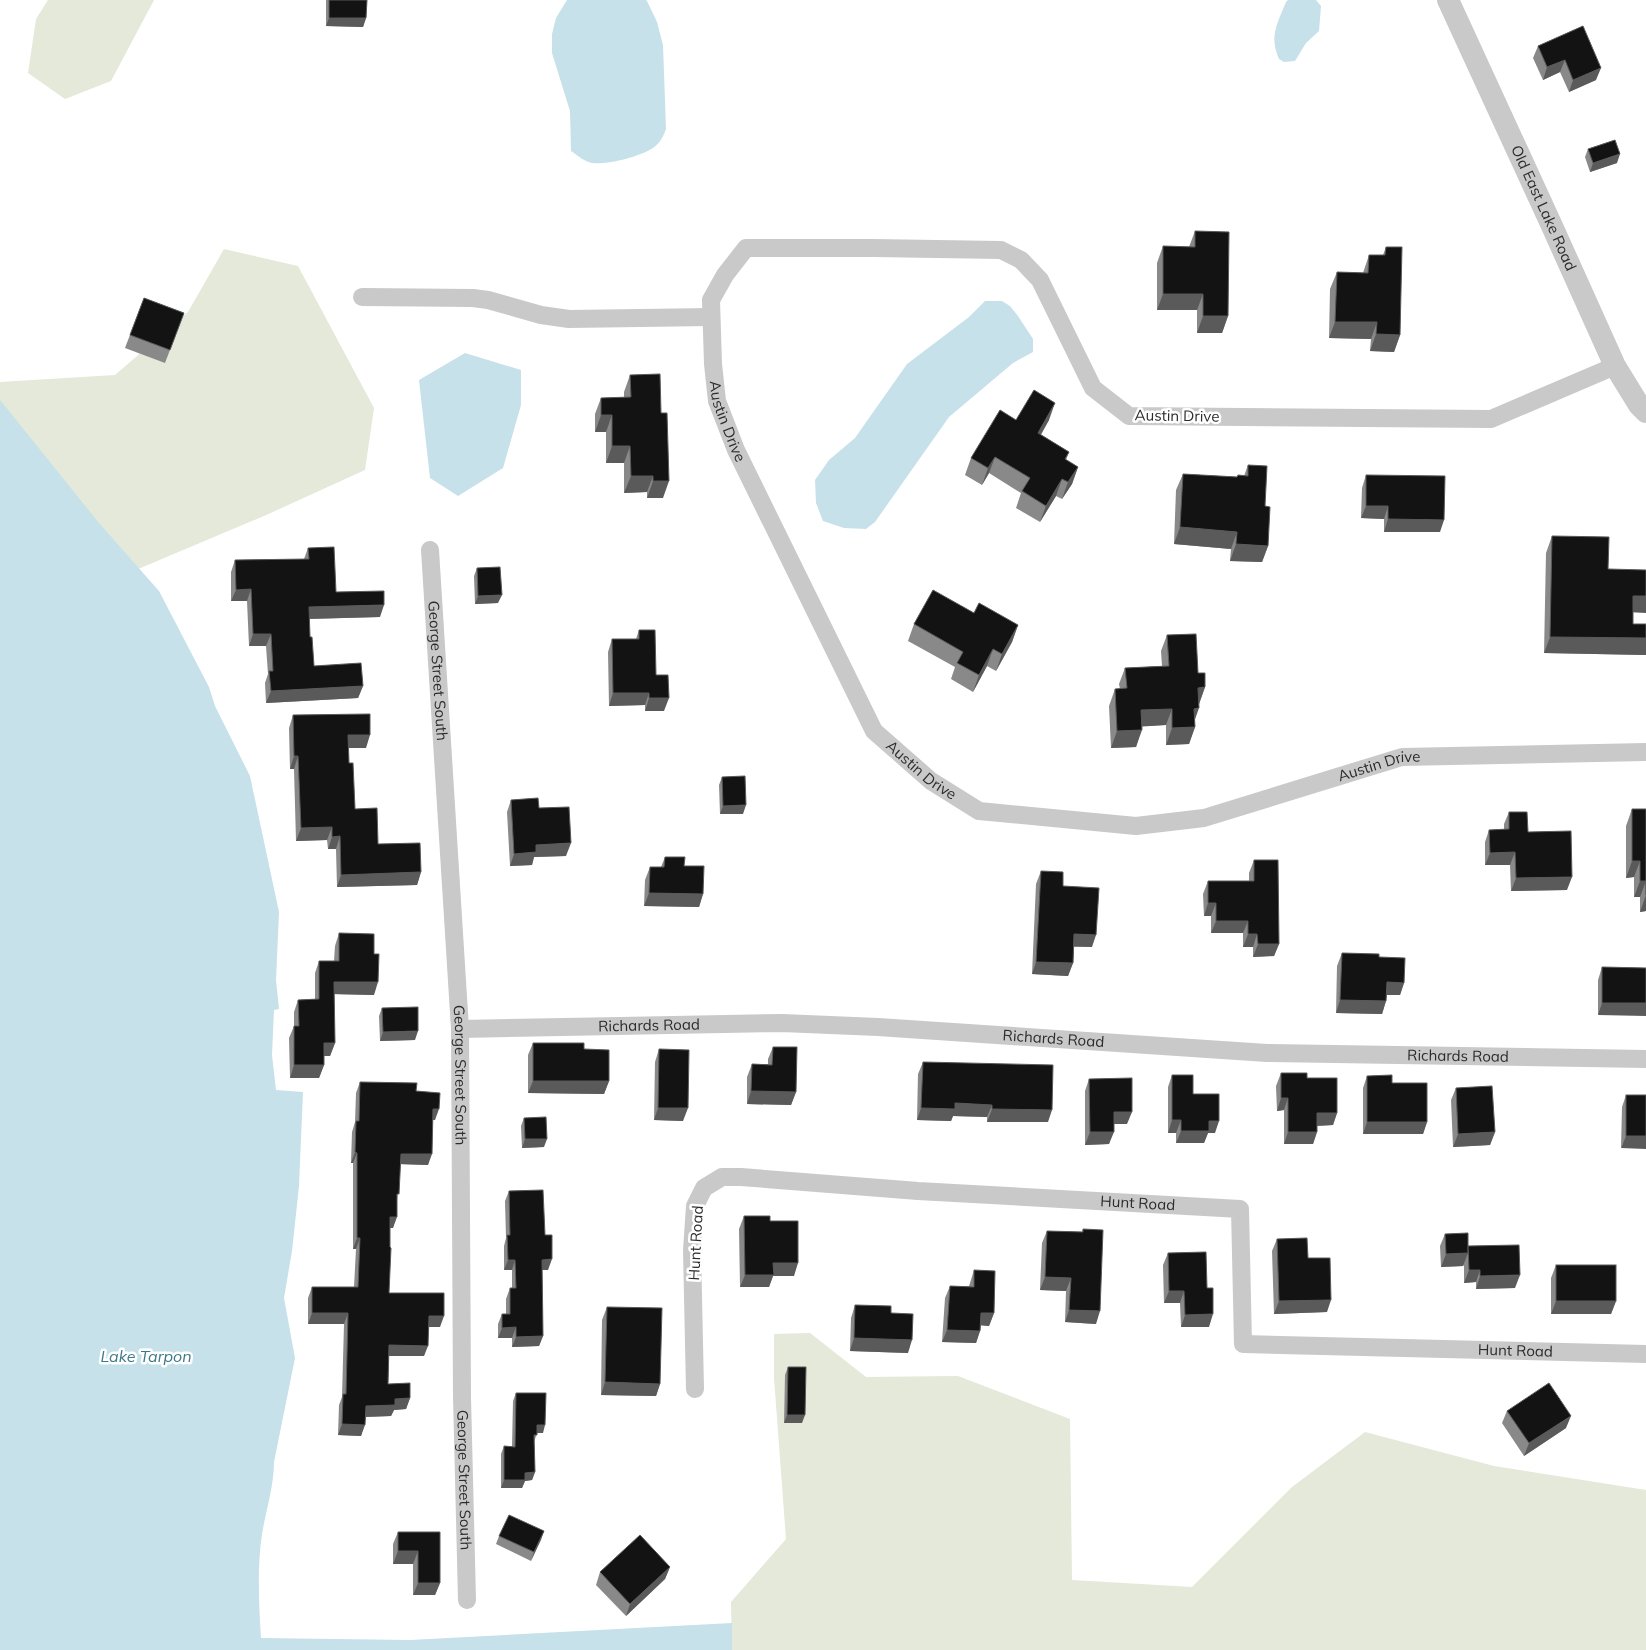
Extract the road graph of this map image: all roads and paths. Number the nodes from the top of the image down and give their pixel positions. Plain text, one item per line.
1 (1448, 0) edge
2 (362, 297) dead end
3 (711, 317) junction
4 (1615, 366) junction
5 (1646, 412) edge
6 (430, 550) dead end
7 (1646, 752) edge
8 (460, 1029) junction
9 (1646, 1059) edge
10 (1646, 1354) edge
11 (695, 1389) dead end
12 (467, 1600) dead end

1 - 4 street, Old East Lake Road
2 - 3 street
3 - 4 street, Austin Drive
3 - 7 street, Austin Drive
4 - 5 street, Old East Lake Road
6 - 8 street, George Street South
8 - 9 street, Richards Road
8 - 12 street, George Street South
10 - 11 street, Hunt Road

